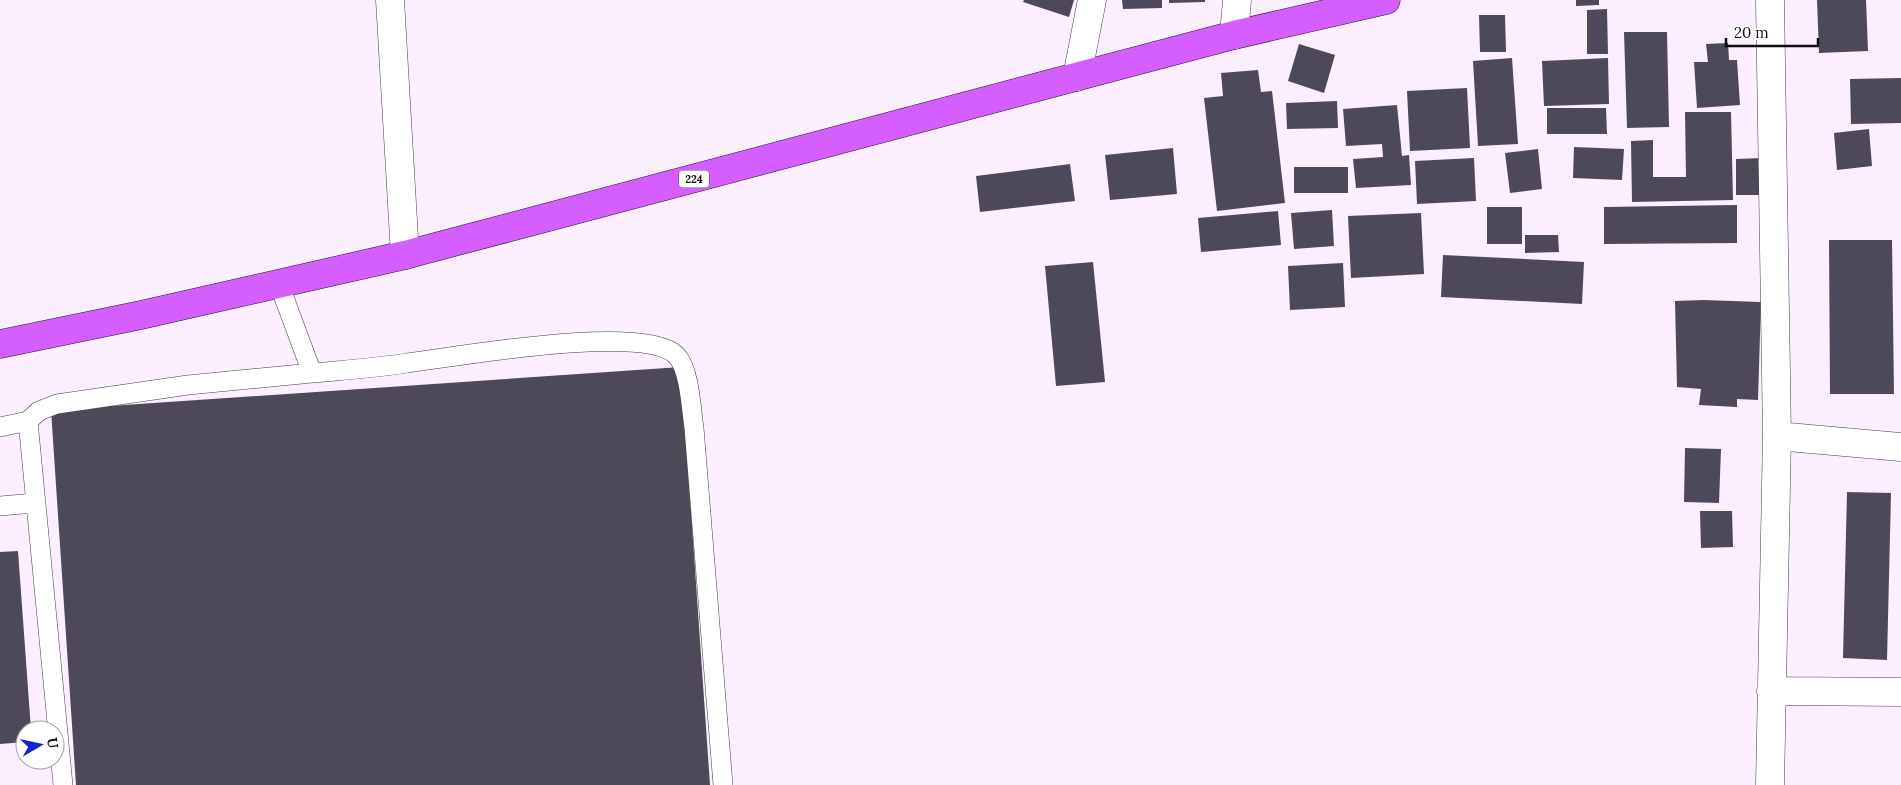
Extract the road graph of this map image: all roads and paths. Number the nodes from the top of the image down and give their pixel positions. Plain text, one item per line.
1 (390, 0) edge
2 (1092, 0) edge
3 (1238, 0) edge
4 (1386, 0) edge
5 (1770, 0) edge
6 (1234, 35) junction
7 (1077, 77) junction
8 (406, 255) junction
9 (279, 284) junction
10 (0, 344) edge
11 (312, 373) junction
12 (28, 421) junction
13 (0, 427) edge
14 (1777, 436) junction
15 (1901, 447) edge
16 (34, 503) junction
17 (0, 506) edge
18 (1771, 691) junction
19 (1901, 692) edge
20 (63, 785) edge
21 (723, 785) edge
22 (1770, 785) edge

1 - 8 street
2 - 7 street
3 - 6 street
4 - 6 main road, 224
5 - 14 street
6 - 7 main road, 224
7 - 8 main road, 224
8 - 9 main road, 224
9 - 10 main road, 224
9 - 11 lane
11 - 12 lane
11 - 21 lane
12 - 13 lane
12 - 16 lane
14 - 15 street
14 - 18 street
16 - 17 lane
16 - 20 lane
18 - 19 street
18 - 22 street

